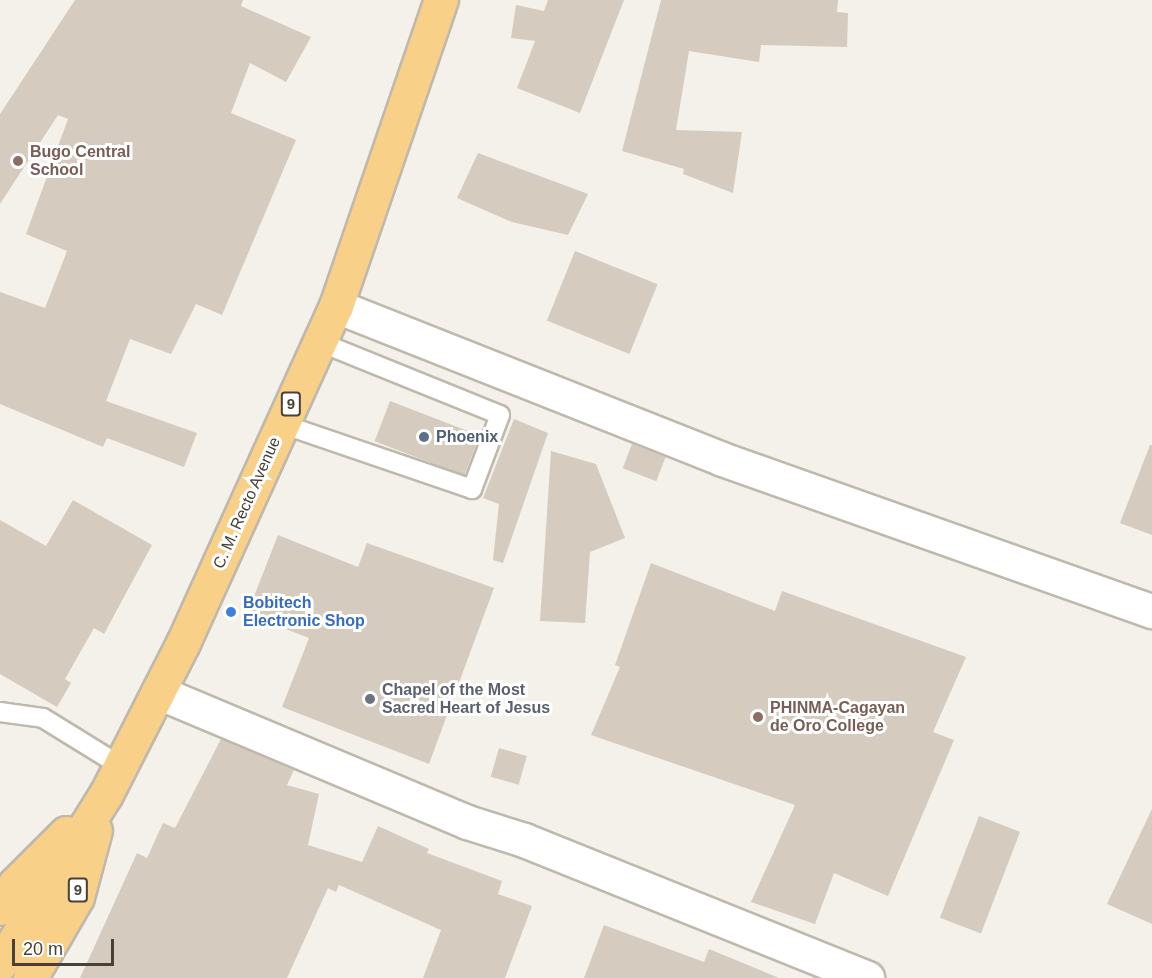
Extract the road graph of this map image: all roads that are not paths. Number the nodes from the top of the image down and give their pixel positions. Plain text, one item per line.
1 (441, 0) edge
2 (336, 306) junction
3 (319, 342) junction
4 (282, 424) junction
5 (1152, 611) edge
6 (158, 692) junction
7 (0, 712) edge
8 (112, 780) junction
9 (0, 908) edge
10 (0, 964) edge
11 (30, 978) edge
12 (867, 978) edge

1 - 2 highway, C. M. Recto Avenue / 9
2 - 3 highway, C. M. Recto Avenue / 9
2 - 5 street
3 - 4 highway, C. M. Recto Avenue / 9
3 - 4 lane
4 - 6 highway, C. M. Recto Avenue / 9
6 - 8 highway, C. M. Recto Avenue / 9
6 - 12 street
7 - 8 lane
8 - 9 highway, C. M. Recto Avenue / 9
8 - 10 highway, C. M. Recto Avenue / 9
8 - 11 highway, C. M. Recto Avenue / 9

